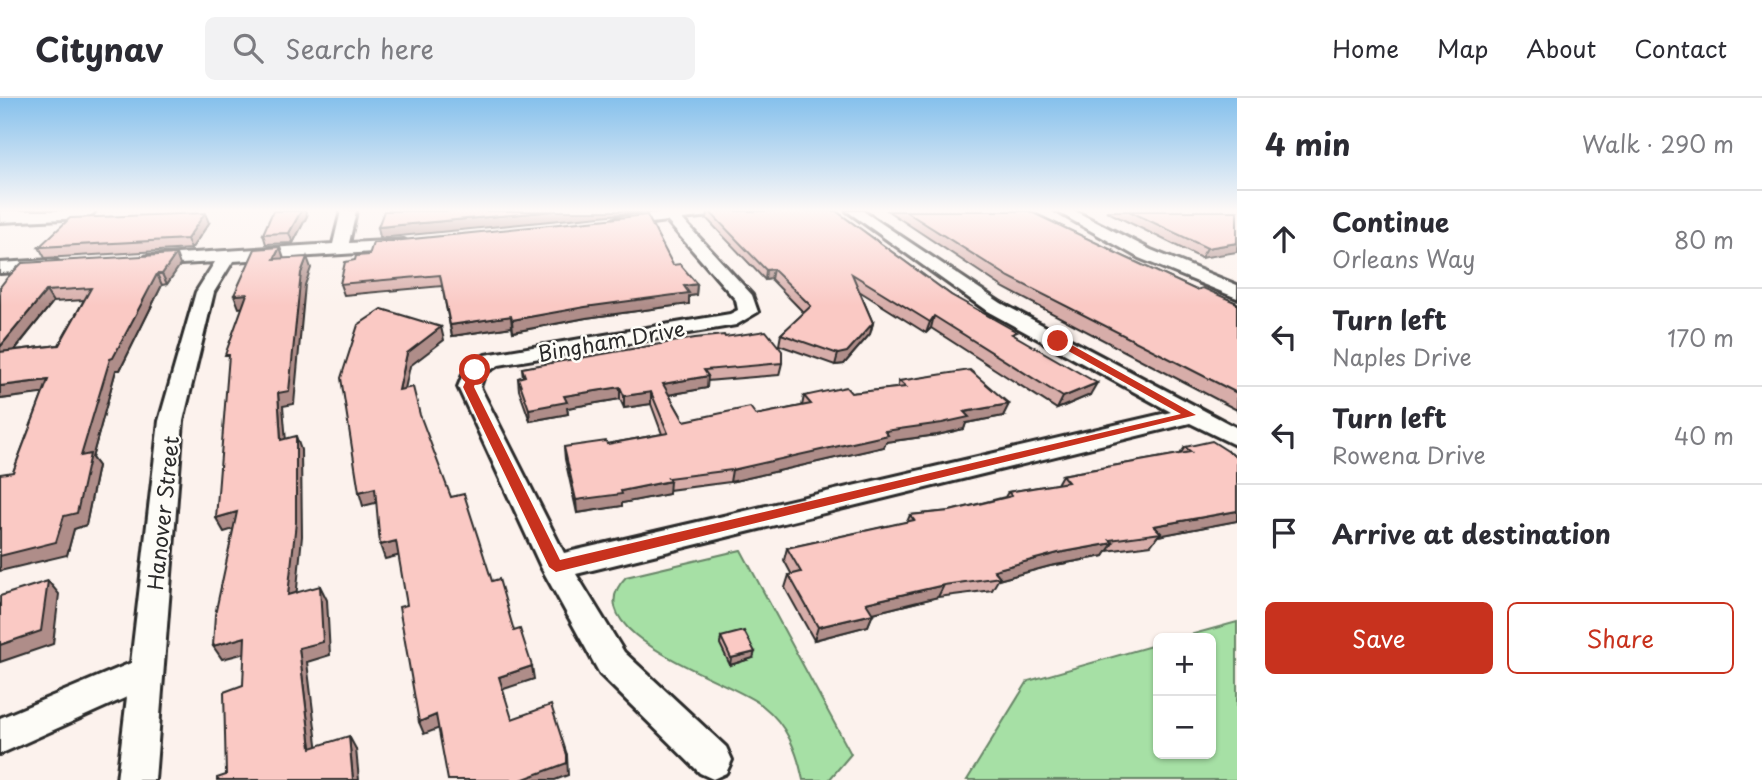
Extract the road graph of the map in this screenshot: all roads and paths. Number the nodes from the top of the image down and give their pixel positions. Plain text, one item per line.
1 (341, 243) edge
2 (420, 243) edge
3 (694, 243) edge
4 (900, 243) edge
5 (1124, 243) edge
6 (340, 249) junction
7 (227, 257) junction
8 (132, 261) edge
9 (65, 265) edge
10 (0, 268) edge
11 (1232, 286) edge
12 (1191, 415) junction
13 (1237, 439) edge
14 (556, 567) junction
15 (145, 673) junction
16 (0, 736) edge
17 (713, 761) dead end
18 (136, 780) edge

1 - 6 street
2 - 6 street
3 - 14 street, Bingham Drive
4 - 12 street
5 - 11 street
6 - 7 street
7 - 8 street
7 - 15 street, Hanover Street
9 - 10 street
12 - 13 street
12 - 14 street
14 - 17 street
15 - 16 street
15 - 18 street, Hanover Street

